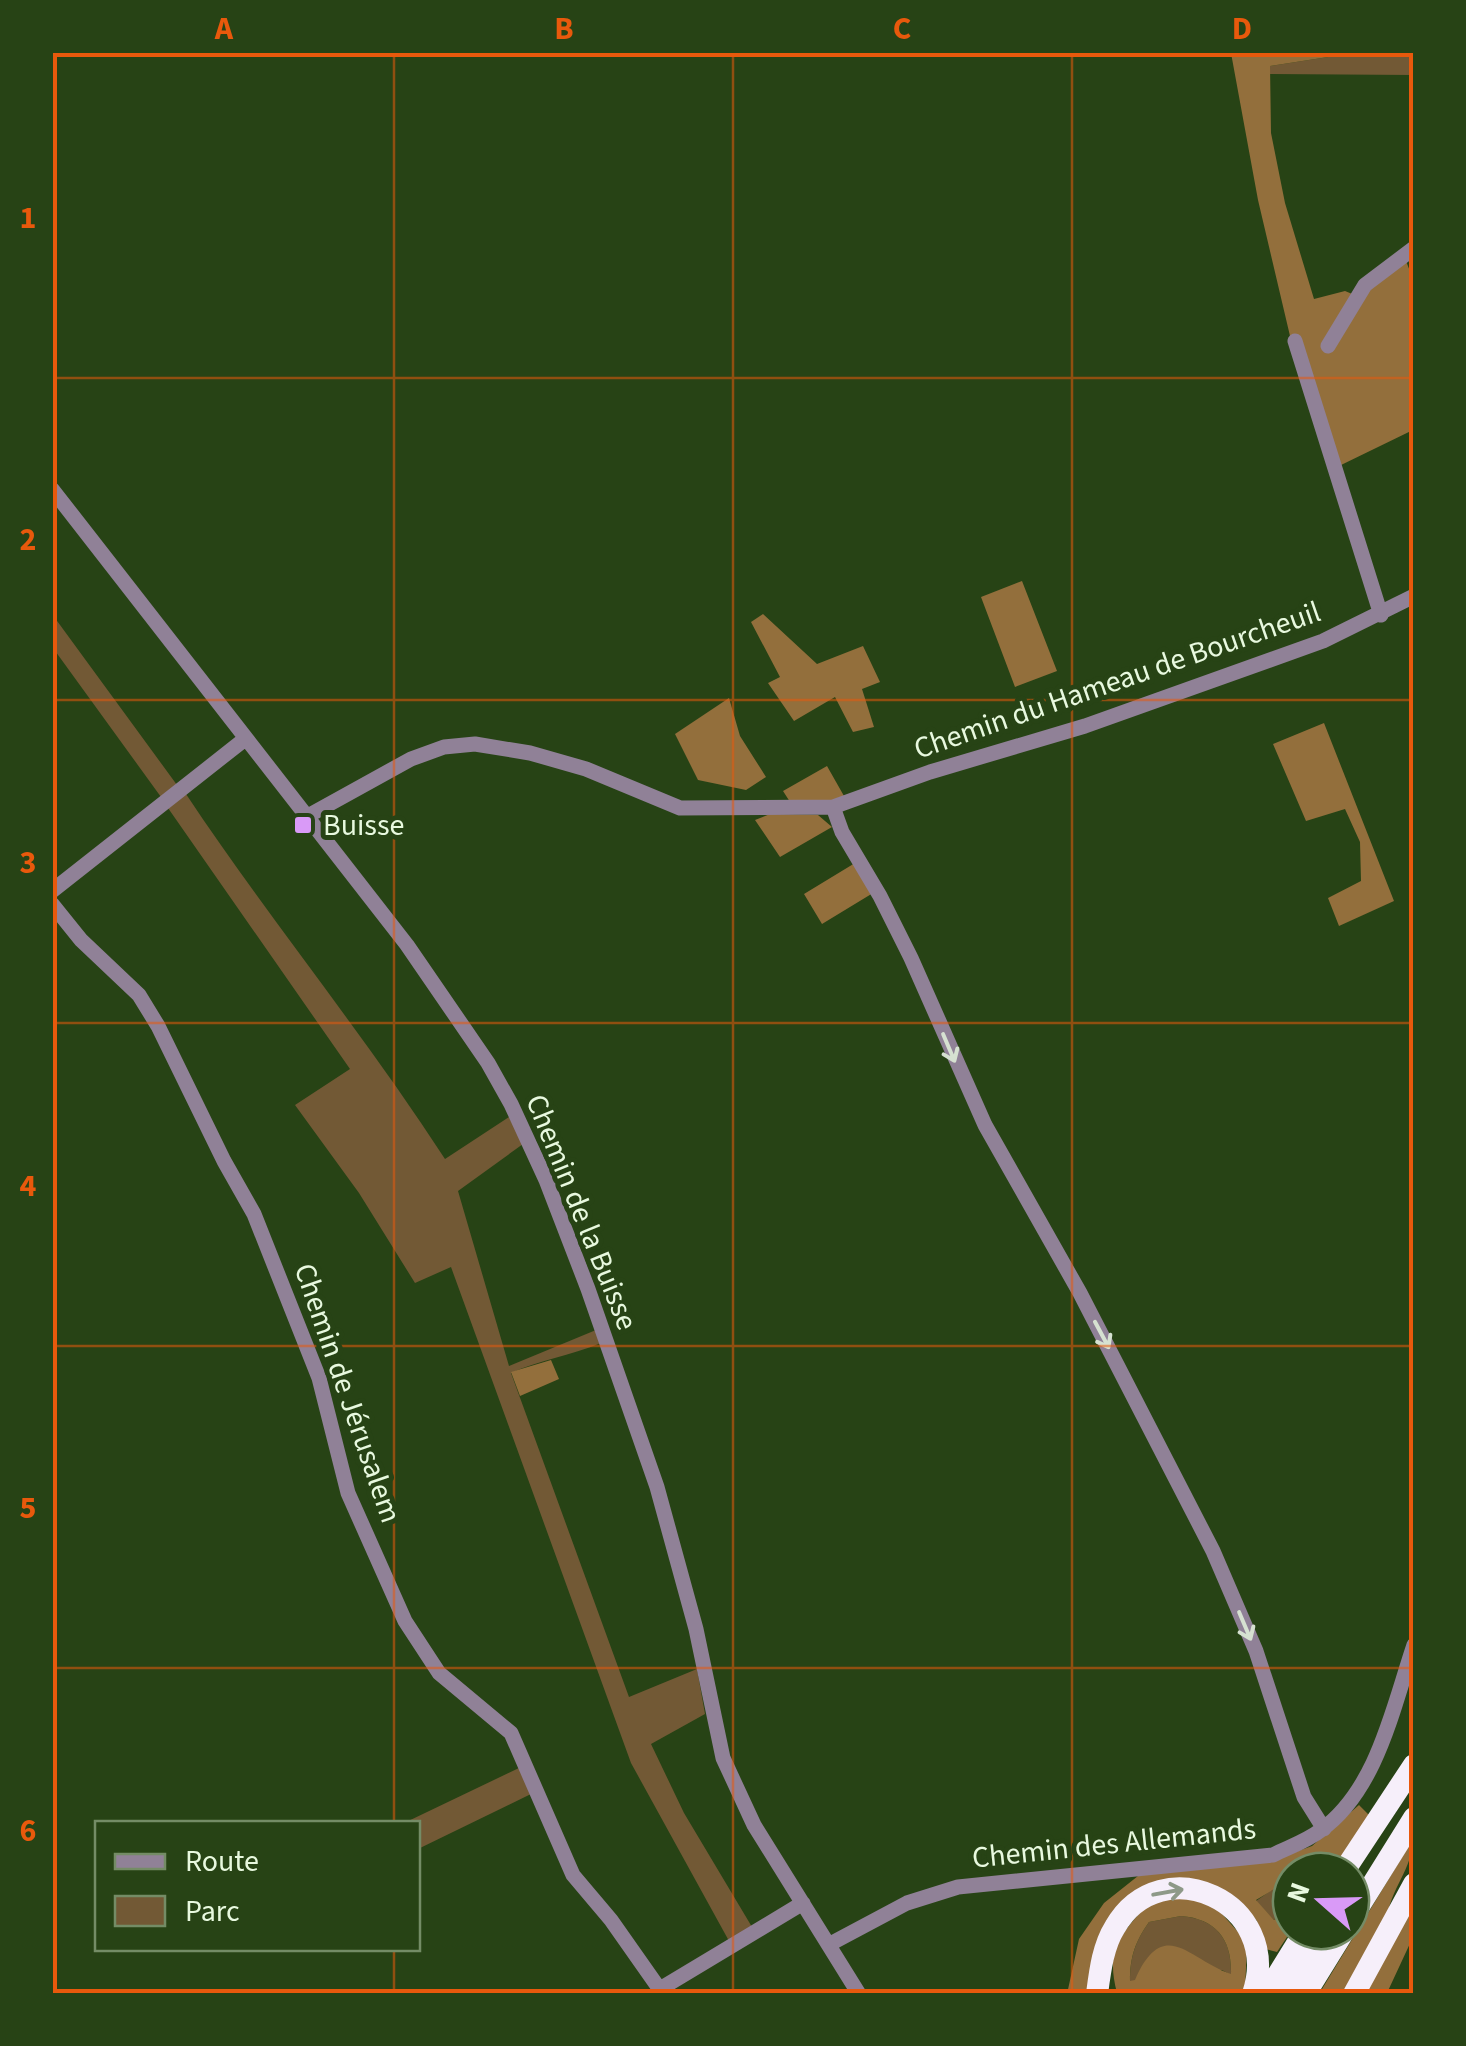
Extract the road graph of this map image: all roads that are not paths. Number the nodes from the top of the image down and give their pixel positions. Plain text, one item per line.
1 (1414, 248) edge
2 (1295, 340) dead end
3 (1328, 346) dead end
4 (52, 489) edge
5 (1414, 596) edge
6 (1381, 616) junction
7 (246, 739) junction
8 (833, 808) junction
9 (306, 817) junction
10 (52, 891) edge
11 (52, 904) edge
12 (1414, 1645) edge
13 (1414, 1765) edge
14 (1414, 1784) edge
15 (1414, 1818) edge
16 (1324, 1829) junction
17 (1357, 1851) edge
18 (1371, 1854) edge
19 (1414, 1884) edge
20 (1371, 1887) edge
21 (804, 1903) junction
22 (830, 1944) junction
23 (1293, 1951) edge
24 (1312, 1951) edge
25 (1332, 1951) edge
26 (1104, 1955) junction
27 (661, 1991) edge
28 (859, 1994) edge
29 (1097, 1994) edge
30 (1113, 1994) edge
31 (1253, 1994) edge
32 (1266, 1994) edge
33 (1286, 1994) edge
34 (1305, 1994) edge
35 (1354, 1994) edge

1 - 3 street
2 - 6 street
4 - 7 street, Chemin de la Buisse
5 - 6 street, Chemin du Hameau de Bourcheuil
6 - 8 street, Chemin du Hameau de Bourcheuil
7 - 9 street, Chemin de la Buisse
7 - 10 street
8 - 9 street, Chemin du Hameau de Bourcheuil
8 -> 16 street
9 - 21 street, Chemin de la Buisse
11 - 27 street, Chemin de Jérusalem
12 - 16 street, Chemin des Allemands
13 - 17 highway
14 - 18 highway
15 - 20 highway
16 - 22 street, Chemin des Allemands
19 - 35 highway
21 - 22 street, Chemin de la Buisse
21 - 27 street
22 - 28 street, Chemin de la Buisse
23 - 32 highway
24 - 33 highway
25 - 34 highway
26 - 29 highway
26 - 30 highway
26 -> 31 highway

